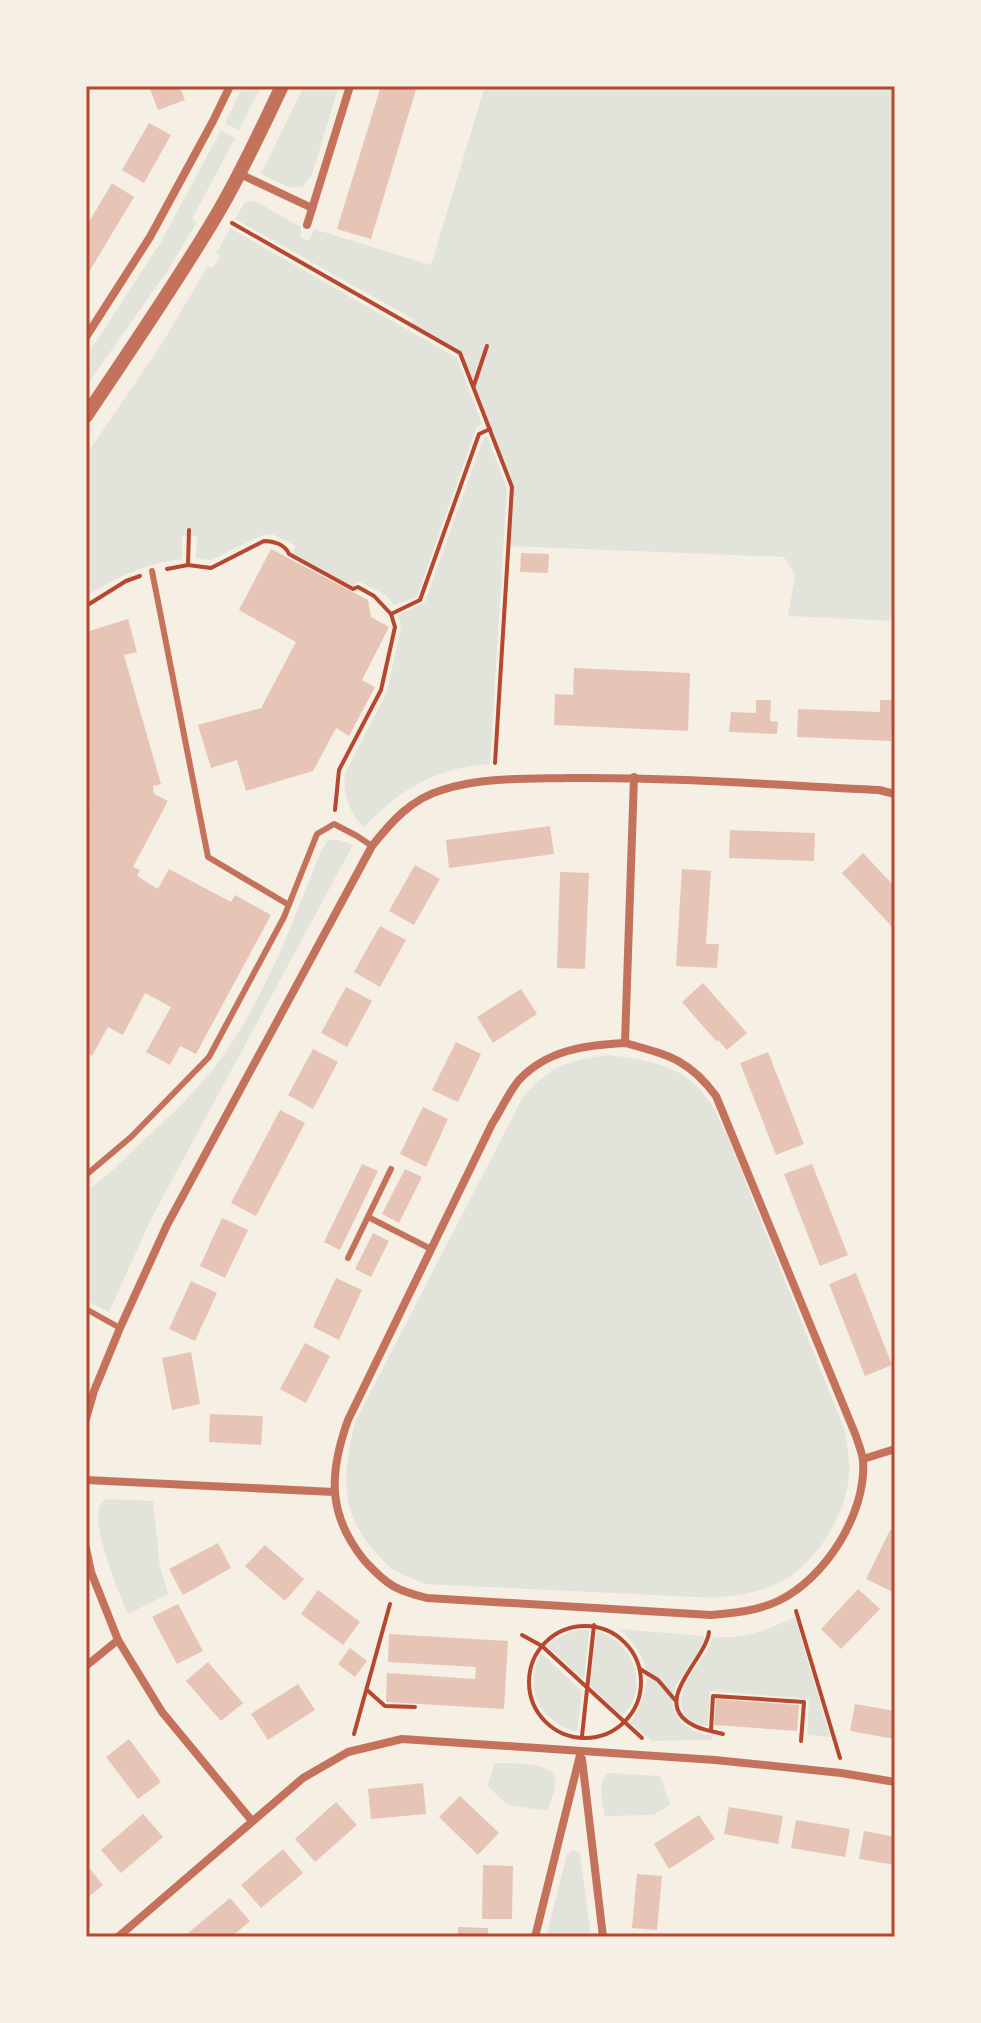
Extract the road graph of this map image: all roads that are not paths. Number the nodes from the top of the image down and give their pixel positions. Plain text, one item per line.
1 (230, 86) edge
2 (282, 86) edge
3 (350, 86) edge
4 (240, 174) junction
5 (312, 208) junction
6 (307, 225) dead end
7 (86, 337) edge
8 (86, 416) edge
9 (152, 571) road end
10 (634, 777) junction
11 (895, 794) edge
12 (372, 846) junction
13 (289, 905) junction
14 (625, 1043) junction
15 (391, 1169) dead end
16 (86, 1175) edge
17 (368, 1217) junction
18 (431, 1249) junction
19 (348, 1258) dead end
20 (86, 1309) edge
21 (120, 1328) junction
22 (86, 1419) edge
23 (895, 1449) edge
24 (863, 1459) junction
25 (86, 1480) edge
26 (334, 1492) junction
27 (86, 1548) edge
28 (118, 1640) junction
29 (86, 1666) edge
30 (581, 1751) junction
31 (895, 1782) edge
32 (252, 1821) junction
33 (118, 1937) edge
34 (535, 1937) edge
35 (603, 1937) edge

1 - 7 street
2 - 4 street
3 - 5 street
4 - 5 street
4 - 8 street
5 - 6 street
9 - 13 lane
10 - 11 street
10 - 12 street
10 - 14 street
12 - 13 lane
12 - 21 street
13 - 16 lane
14 - 18 street
14 - 24 street
15 - 17 lane
17 - 18 lane
17 - 19 lane
18 - 26 street
20 - 21 lane
21 - 22 street
23 - 24 street
24 - 26 street
25 - 26 street
27 - 28 street
28 - 29 street
28 - 32 street
30 - 31 street
30 - 32 street
30 - 34 street
30 - 35 street
32 - 33 street

